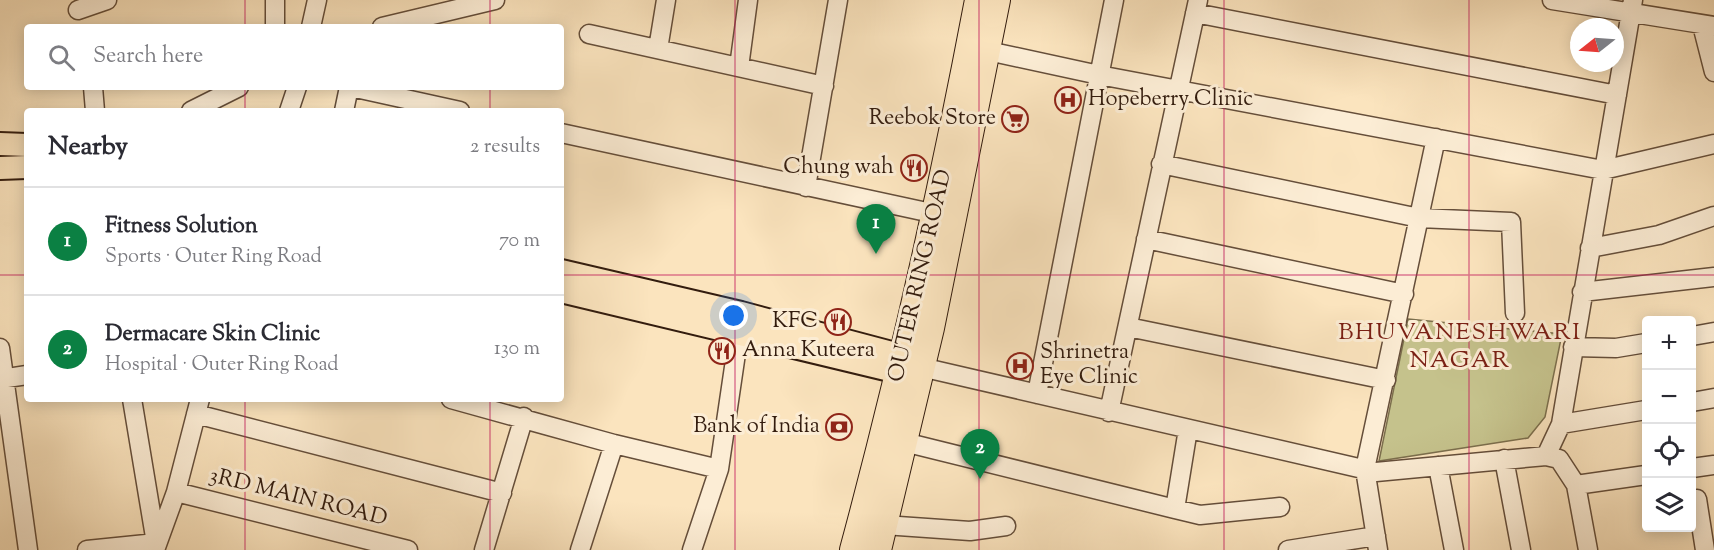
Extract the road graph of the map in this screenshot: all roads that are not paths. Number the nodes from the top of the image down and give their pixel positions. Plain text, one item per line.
1 (107, 0) edge
2 (275, 0) edge
3 (317, 0) edge
4 (495, 0) edge
5 (666, 0) edge
6 (748, 0) edge
7 (838, 0) edge
8 (978, 0) edge
9 (997, 0) edge
10 (1114, 0) edge
11 (1552, 0) edge
12 (437, 7) edge
13 (1196, 7) edge
14 (1632, 7) edge
15 (79, 12) edge
16 (275, 24) edge
17 (311, 24) edge
18 (389, 24) edge
19 (1708, 26) edge
20 (590, 34) dead end
21 (658, 49) junction
22 (988, 51) junction
23 (739, 67) junction
24 (1714, 72) edge
25 (1099, 75) junction
26 (824, 86) junction
27 (1178, 89) junction
28 (93, 90) edge
29 (233, 90) edge
30 (296, 90) edge
31 (349, 90) edge
32 (364, 90) edge
33 (1617, 95) junction
34 (95, 108) edge
35 (197, 108) edge
36 (290, 108) edge
37 (345, 108) edge
38 (446, 108) edge
39 (564, 134) edge
40 (1436, 138) junction
41 (0, 144) edge
42 (1714, 144) edge
43 (24, 145) edge
44 (1161, 164) junction
45 (24, 167) edge
46 (0, 168) edge
47 (1603, 170) junction
48 (807, 187) junction
49 (936, 214) junction
50 (1714, 216) edge
51 (1419, 218) junction
52 (1146, 239) junction
53 (1590, 248) junction
54 (564, 272) edge
55 (1714, 277) edge
56 (564, 292) edge
57 (1582, 292) junction
58 (1404, 294) junction
59 (1515, 313) dead end
60 (1128, 327) junction
61 (1714, 332) edge
62 (739, 333) junction
63 (1696, 335) edge
64 (1642, 344) edge
65 (1574, 347) junction
66 (0, 348) edge
67 (915, 367) junction
68 (24, 375) edge
69 (2, 378) edge
70 (1386, 381) junction
71 (1037, 394) junction
72 (1714, 398) edge
73 (1696, 401) edge
74 (133, 402) edge
75 (463, 402) edge
76 (198, 406) edge
77 (1642, 411) edge
78 (1109, 412) junction
79 (524, 417) junction
80 (1561, 424) junction
81 (1188, 429) junction
82 (904, 442) junction
83 (614, 444) junction
84 (1546, 456) junction
85 (1504, 459) junction
86 (1714, 465) edge
87 (1438, 466) junction
88 (1696, 467) edge
89 (719, 469) junction
90 (1365, 469) junction
91 (1642, 476) edge
92 (1576, 485) junction
93 (176, 492) junction
94 (502, 493) junction
95 (1697, 499) dead end
96 (1280, 507) dead end
97 (1175, 509) junction
98 (884, 525) junction
99 (1006, 526) dead end
100 (1377, 543) edge
101 (158, 548) edge
102 (1298, 549) edge
103 (28, 550) edge
104 (87, 550) edge
105 (408, 550) edge
106 (484, 550) edge
107 (580, 550) edge
108 (692, 550) edge
109 (853, 550) edge
110 (878, 550) edge
111 (1454, 550) edge
112 (1521, 550) edge
113 (1588, 550) edge
114 (1706, 550) edge

1 - 15 street
2 - 16 street
3 - 17 street
4 - 12 street
5 - 21 street
6 - 23 street
7 - 26 street
8 - 49 highway, OUTER RING ROAD
9 - 22 highway, OUTER RING ROAD
10 - 25 street
11 - 14 street
12 - 18 street
13 - 27 street
13 - 33 street
14 - 19 street
14 - 33 street
19 - 24 street
20 - 21 street
21 - 23 street
22 - 25 street
22 - 67 highway, OUTER RING ROAD
23 - 26 street
25 - 27 street
25 - 71 street
26 - 48 street
27 - 40 street
27 - 44 street
28 - 34 street
29 - 35 street
30 - 36 street
31 - 37 street
32 - 38 street
33 - 47 street
39 - 48 street
40 - 47 street
40 - 51 street
41 - 43 main road
42 - 47 street
44 - 51 street
44 - 52 street
45 - 46 main road
47 - 53 street
48 - 49 street
49 - 67 highway, OUTER RING ROAD
50 - 53 street
51 - 58 street
51 - 59 street
52 - 58 street
52 - 60 street
53 - 57 street
54 - 67 main road
55 - 57 street
56 - 62 main road
57 - 65 street
58 - 70 street
60 - 70 street
60 - 78 street
61 - 63 street
62 - 67 main road
62 - 89 street
64 - 65 street
65 - 80 street
66 - 69 street
67 - 71 street
67 - 82 highway, OUTER RING ROAD
67 - 109 highway, OUTER RING ROAD
68 - 69 street
69 - 103 street
70 - 90 street
71 - 78 street
72 - 73 street
74 - 101 street
75 - 79 street
76 - 93 street
76 - 94 street
77 - 80 street
78 - 81 street
79 - 83 street
79 - 94 street
80 - 84 street
81 - 90 street
81 - 97 street
82 - 97 street
82 - 98 highway, OUTER RING ROAD
83 - 89 street
83 - 107 street
84 - 85 street
84 - 92 street
85 - 87 street
85 - 112 street
86 - 88 street
87 - 90 street
87 - 111 street
89 - 108 street
90 - 100 street
91 - 92 street
92 - 113 street
93 - 101 street
93 - 105 street, 3RD MAIN ROAD
94 - 106 street
95 - 114 street
96 - 97 street
98 - 99 street
98 - 110 highway, OUTER RING ROAD
100 - 102 street
101 - 104 street

